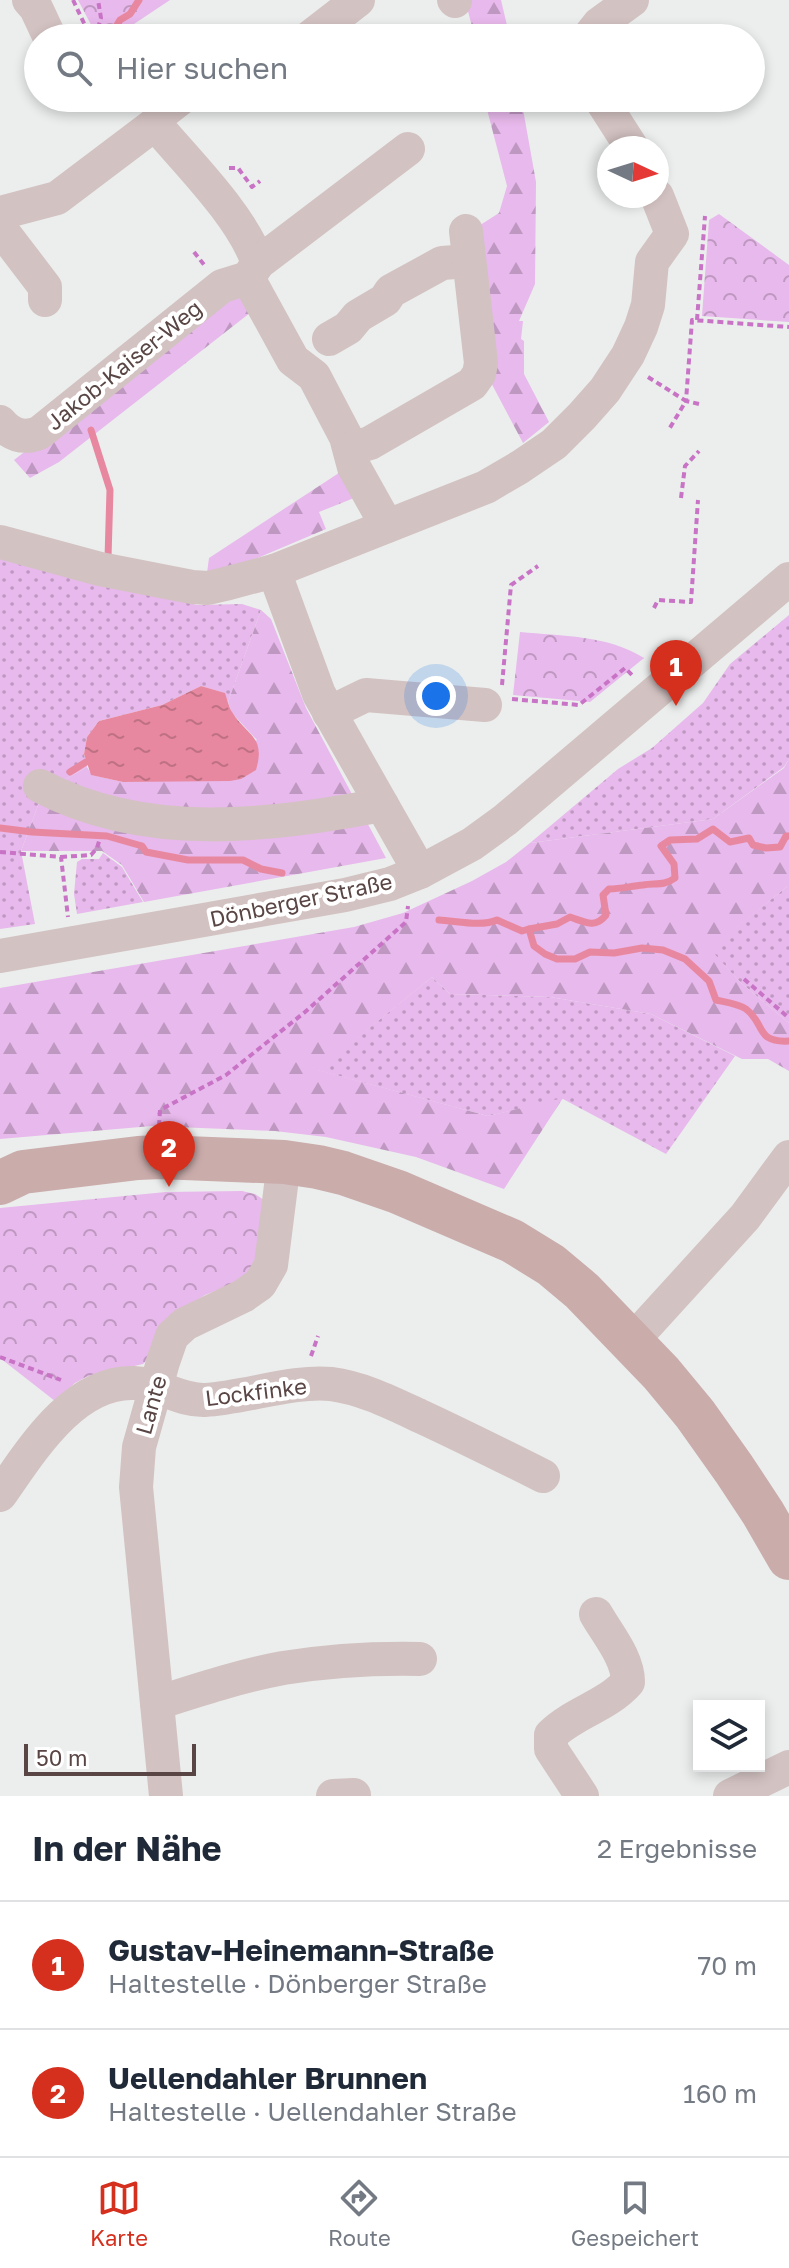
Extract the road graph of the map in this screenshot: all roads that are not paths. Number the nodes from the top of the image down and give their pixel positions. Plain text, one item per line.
1 (29, 0) edge
2 (358, 0) edge
3 (634, 0) edge
4 (653, 0) edge
5 (43, 24) edge
6 (327, 24) edge
7 (599, 24) edge
8 (163, 112) edge
9 (609, 112) edge
10 (155, 124) junction
11 (624, 136) edge
12 (408, 149) dead end
13 (662, 208) edge
14 (0, 213) edge
15 (0, 228) edge
16 (253, 270) junction
17 (45, 300) dead end
18 (329, 339) dead end
19 (0, 422) edge
20 (350, 449) junction
21 (387, 526) junction
22 (0, 542) edge
23 (274, 571) junction
24 (789, 579) edge
25 (485, 705) dead end
26 (329, 713) junction
27 (40, 786) dead end
28 (382, 805) junction
29 (414, 888) junction
30 (0, 956) edge
31 (789, 1157) edge
32 (284, 1162) junction
33 (8, 1173) edge
34 (632, 1341) junction
35 (157, 1386) junction
36 (543, 1476) dead end
37 (0, 1495) edge
38 (784, 1542) edge
39 (596, 1614) dead end
40 (420, 1659) dead end
41 (157, 1703) junction
42 (789, 1767) edge
43 (166, 1796) edge
44 (582, 1796) edge
45 (730, 1796) edge

1 - 5 street
2 - 6 street
3 - 4 street
3 - 7 street
8 - 10 street
9 - 11 street
10 - 14 street
10 - 16 street
12 - 16 street, Jakob-Kaiser-Weg
13 - 21 street
15 - 17 street
16 - 19 street, Jakob-Kaiser-Weg
16 - 20 street
18 - 20 street
20 - 21 street
21 - 23 street
22 - 23 street
23 - 26 street
24 - 29 street, Dönberger Straße
25 - 26 street
26 - 28 street
27 - 28 street
28 - 29 street
29 - 30 street, Dönberger Straße
31 - 34 street
32 - 33 main road
32 - 34 main road
32 - 35 street, Lante
34 - 38 main road
35 - 36 street, Lockfinke
35 - 37 street, Lockfinke
35 - 41 street, Lante
39 - 44 street
40 - 41 street
41 - 43 street, Lante
42 - 45 street

